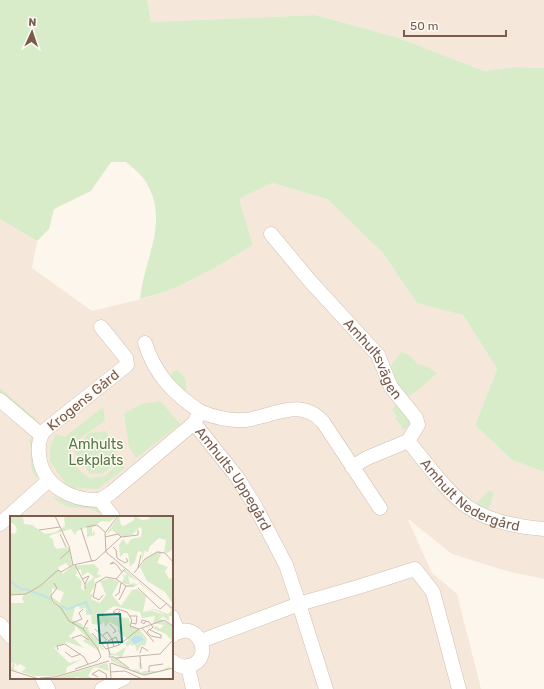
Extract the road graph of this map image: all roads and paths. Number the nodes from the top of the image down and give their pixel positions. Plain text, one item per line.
1 (271, 234) dead end
2 (102, 327) dead end
3 (145, 343) dead end
4 (0, 400) edge
5 (197, 417) junction
6 (41, 436) junction
7 (408, 441) junction
8 (352, 467) junction
9 (50, 480) junction
10 (100, 500) junction
11 (380, 508) dead end
12 (112, 516) edge
13 (0, 524) edge
14 (544, 529) edge
15 (299, 604) junction
16 (173, 623) edge
17 (0, 624) edge
18 (175, 634) edge
19 (10, 636) edge
20 (201, 641) junction
21 (173, 662) edge
22 (188, 666) junction
23 (43, 679) edge
24 (122, 679) edge
25 (48, 689) edge
26 (102, 689) edge
27 (193, 689) edge
28 (326, 689) edge
29 (459, 689) edge

1 - 7 street, Amhultsvägen
2 - 6 street, Krogens Gård
3 - 5 street
4 - 6 street
5 - 8 street
5 - 10 street, Amhults Uppegård
5 - 15 street, Amhults Uppegård
6 - 9 street
7 - 8 street
7 - 14 street, Amhult Nedergård
8 - 11 street
9 - 10 street
9 - 13 street
10 - 12 street
15 - 20 street
15 - 28 street, Amhults Uppegård
15 - 29 street
16 - 18 street
17 - 19 street
18 - 20 street
20 - 22 street
21 - 22 street
22 - 27 street
23 - 25 street
24 - 26 street

